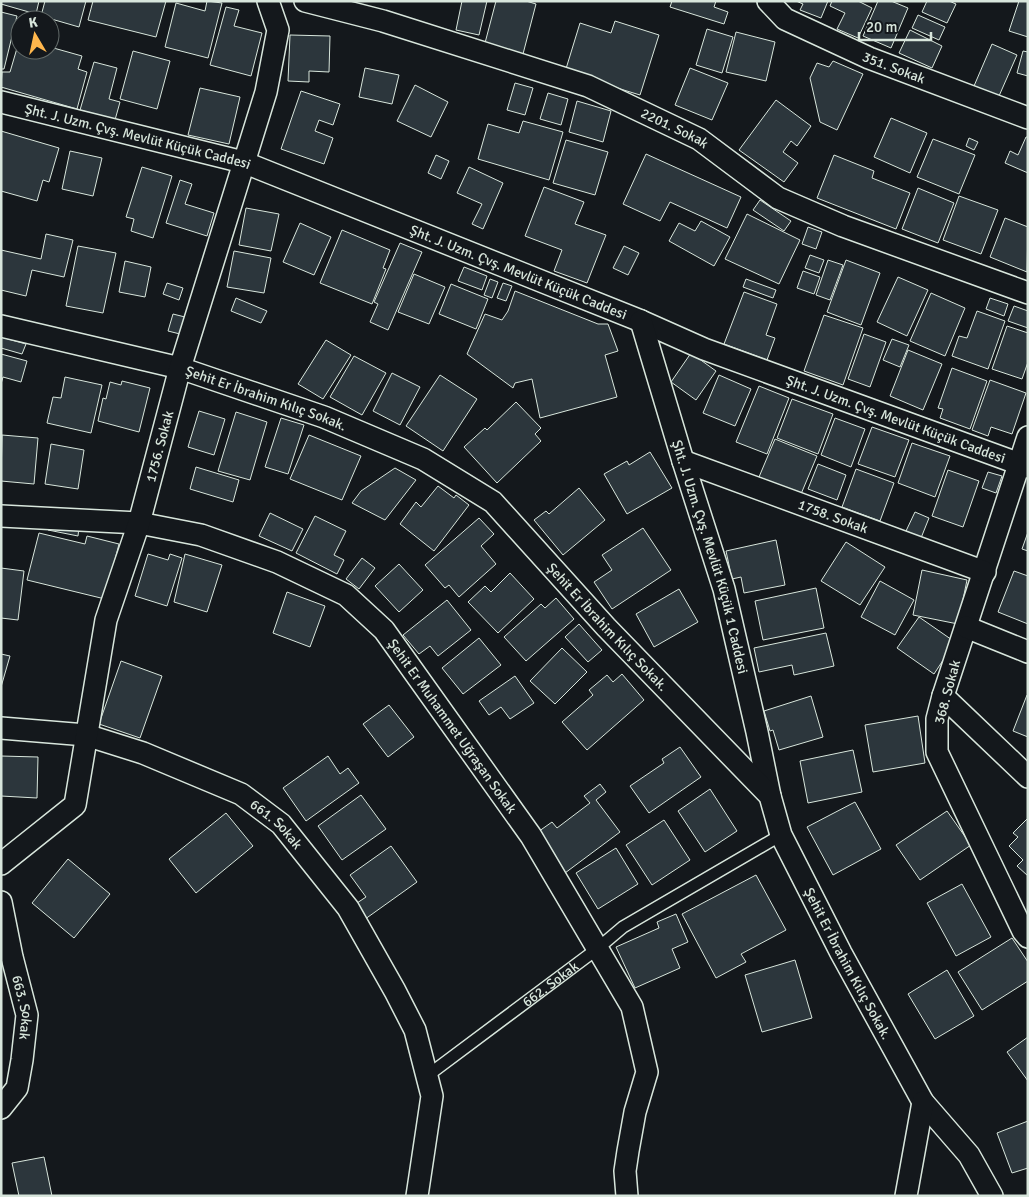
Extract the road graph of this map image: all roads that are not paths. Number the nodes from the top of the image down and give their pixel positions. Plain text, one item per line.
1 (268, 1) edge
2 (304, 1) edge
3 (768, 1) edge
4 (1, 102) edge
5 (1028, 118) edge
6 (243, 162) junction
7 (1028, 293) edge
8 (641, 321) junction
9 (1, 326) edge
10 (180, 368) junction
11 (1028, 437) edge
12 (683, 462) junction
13 (1023, 465) edge
14 (1, 516) edge
15 (138, 523) junction
16 (984, 572) junction
17 (966, 627) junction
18 (1028, 652) edge
19 (943, 696) junction
20 (1, 728) edge
21 (86, 735) junction
22 (1028, 777) edge
23 (770, 796) junction
24 (781, 835) junction
25 (1, 864) edge
26 (1, 902) edge
27 (1026, 931) edge
28 (597, 949) junction
29 (427, 1076) junction
30 (923, 1102) junction
31 (1, 1108) edge
32 (416, 1196) edge
33 (627, 1196) edge
34 (906, 1196) edge
35 (992, 1196) edge

1 - 6 street, 1756. Sokak
2 - 7 street, 2201. Sokak
3 - 5 street, 351. Sokak
4 - 6 street, Şht. J. Uzm. Çvş. Mevlüt Küçük Caddesi
6 - 8 street, Şht. J. Uzm. Çvş. Mevlüt Küçük Caddesi
6 - 10 street, 1756. Sokak
8 - 12 street, Şht. J. Uzm. Çvş. Mevlüt Küçük 1 Caddesi
8 - 13 street, Şht. J. Uzm. Çvş. Mevlüt Küçük Caddesi
9 - 10 street, Şehit Er İbrahim Kılıç Sokak.
10 - 15 street, 1756. Sokak
10 - 23 street, Şehit Er İbrahim Kılıç Sokak.
11 - 13 street, 368. Sokak
12 - 16 street, 1758. Sokak
12 - 23 street, Şht. J. Uzm. Çvş. Mevlüt Küçük 1 Caddesi
13 - 16 street, 368. Sokak
14 - 15 street, Şehit Er Muhammet Uğraşan Sokak
15 - 21 street, 1756. Sokak
15 - 28 street, Şehit Er Muhammet Uğraşan Sokak
16 - 17 street, 368. Sokak
17 - 18 street
17 - 19 street, 368. Sokak
19 - 22 street
19 - 27 street, 368. Sokak
20 - 21 street, 661. Sokak
21 - 25 street, 1756. Sokak
21 - 29 street, 661. Sokak
23 - 24 street, Şehit Er İbrahim Kılıç Sokak.
24 - 28 lane, 662. Sokak
24 - 30 street, Şehit Er İbrahim Kılıç Sokak.
26 - 31 street, 663. Sokak
28 - 29 lane, 662. Sokak
28 - 33 street, Şehit Er Muhammet Uğraşan Sokak
29 - 32 street
30 - 34 street
30 - 35 street, Şehit Er İbrahim Kılıç Sokak.

